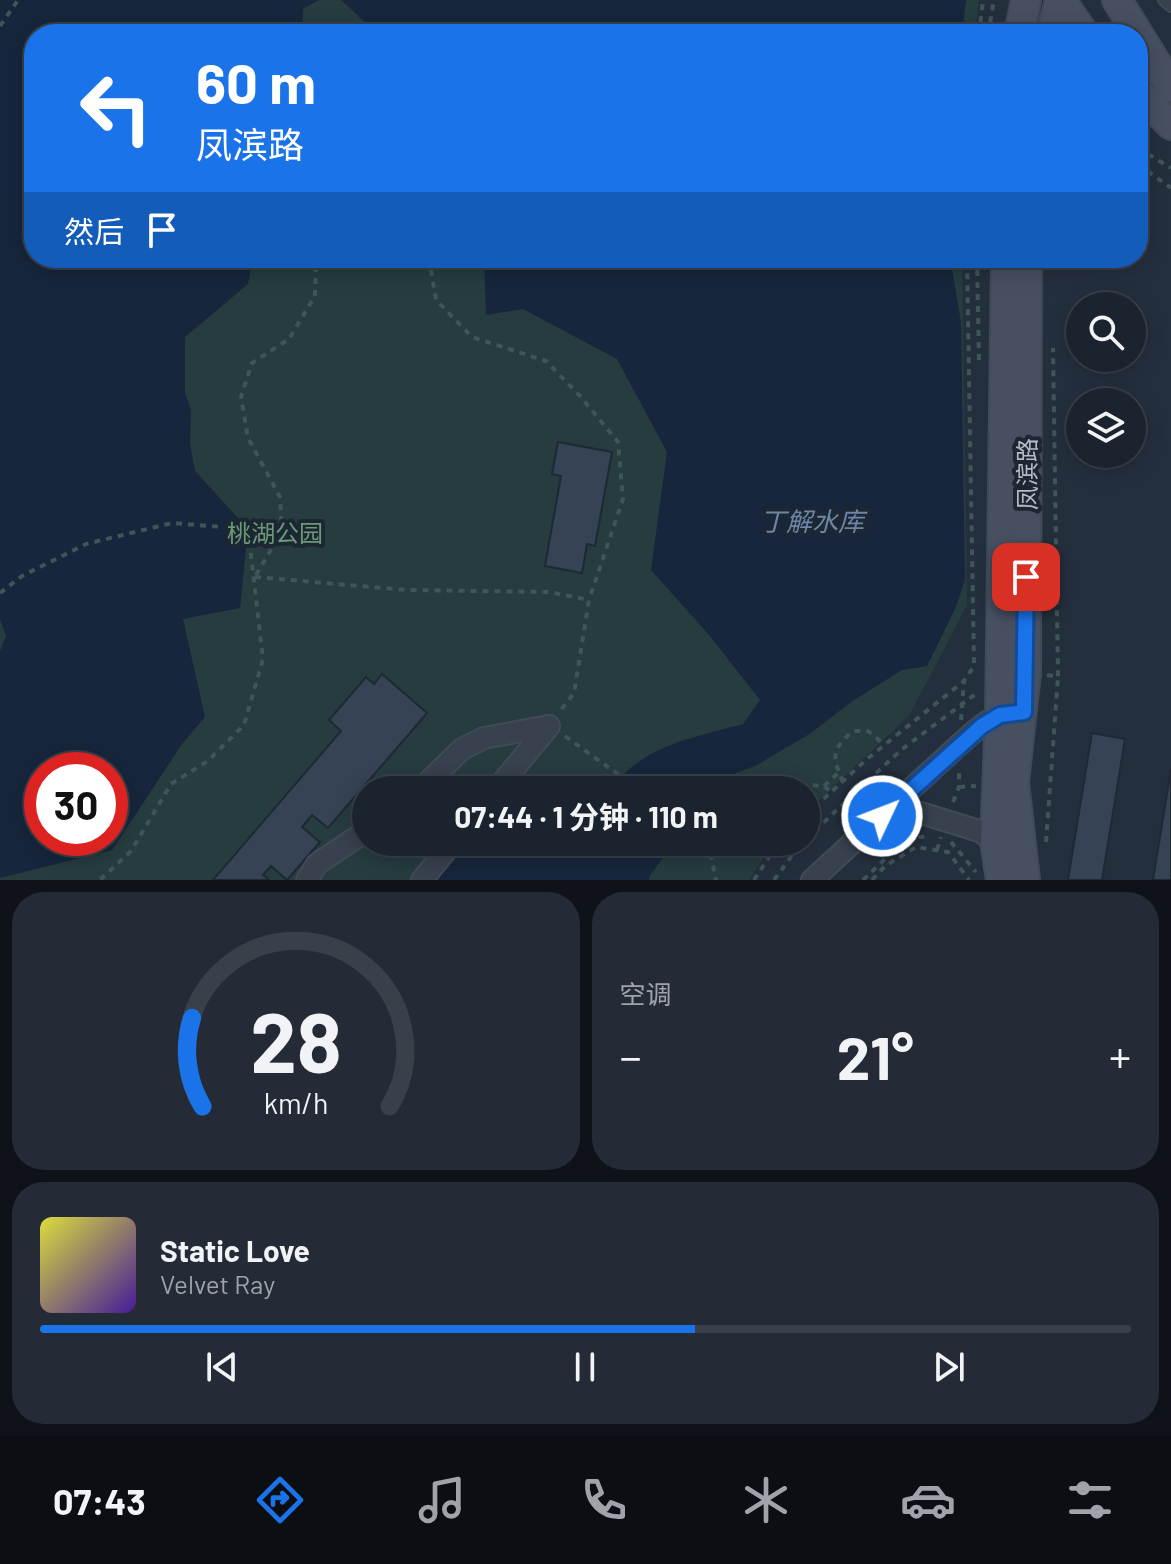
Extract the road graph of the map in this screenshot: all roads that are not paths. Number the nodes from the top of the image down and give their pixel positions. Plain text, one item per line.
1 (1026, 0) edge
2 (1060, 0) edge
3 (1117, 0) edge
4 (1164, 0) edge
5 (1171, 6) edge
6 (1021, 24) edge
7 (1054, 24) edge
8 (1077, 24) edge
9 (1132, 24) edge
10 (1148, 50) edge
11 (1171, 87) edge
12 (1148, 102) edge
13 (1148, 120) edge
14 (1171, 126) edge
15 (1006, 268) edge
16 (1027, 268) edge
17 (1012, 714) junction
18 (434, 776) edge
19 (508, 776) edge
20 (882, 816) junction
21 (352, 840) edge
22 (995, 841) junction
23 (442, 856) edge
24 (307, 880) edge
25 (422, 880) edge
26 (812, 880) edge
27 (1001, 880) edge
28 (1025, 880) edge

1 - 6 street
2 - 7 street
2 - 8 street
3 - 9 street
4 - 5 lane
10 - 11 street
12 - 14 street
13 - 14 street
15 - 17 street, 凤滨路
16 - 17 street, 凤滨路
17 - 20 street
17 - 22 street, 凤滨路
17 - 28 street, 凤滨路
18 - 19 street
20 - 22 street
20 - 26 street
21 - 24 street
22 - 27 street, 凤滨路
23 - 25 street

